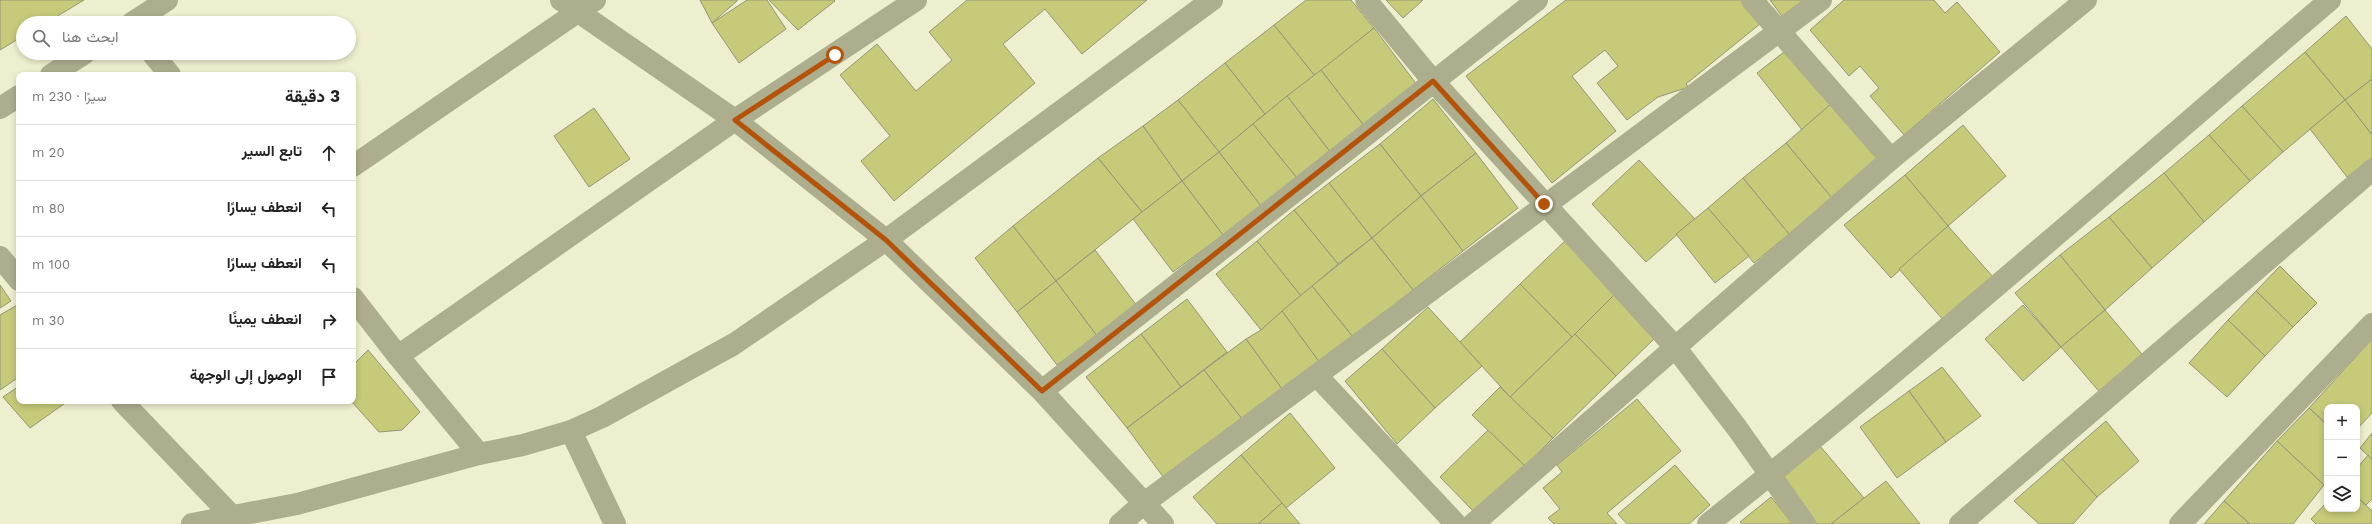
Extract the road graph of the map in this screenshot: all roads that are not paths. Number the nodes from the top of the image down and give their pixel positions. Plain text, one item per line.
1 (167, 0) edge
2 (595, 0) edge
3 (916, 0) edge
4 (1212, 0) edge
5 (1366, 0) edge
6 (1537, 0) edge
7 (1752, 0) edge
8 (1821, 0) edge
9 (2086, 0) edge
10 (2330, 0) edge
11 (569, 6) edge
12 (143, 16) edge
13 (1779, 31) junction
14 (74, 60) edge
15 (158, 60) edge
16 (56, 72) edge
17 (168, 72) edge
18 (1433, 81) junction
19 (16, 98) edge
20 (0, 108) edge
21 (735, 120) junction
22 (1891, 159) junction
23 (356, 164) edge
24 (2372, 170) edge
25 (1544, 204) junction
26 (886, 240) junction
27 (0, 257) edge
28 (16, 276) edge
29 (356, 302) edge
30 (2372, 324) edge
31 (1674, 347) junction
32 (398, 356) junction
33 (1317, 376) junction
34 (1042, 391) junction
35 (125, 404) edge
36 (571, 431) junction
37 (479, 454) junction
38 (1769, 476) junction
39 (1143, 504) junction
40 (232, 516) junction
41 (192, 524) edge
42 (615, 524) edge
43 (1120, 524) edge
44 (1163, 524) edge
45 (1456, 524) edge
46 (1473, 524) edge
47 (1708, 524) edge
48 (1805, 524) edge
49 (1960, 524) edge
50 (2180, 524) edge

1 - 12 street
2 - 11 street
3 - 21 street
4 - 26 street
5 - 18 street
6 - 18 street
7 - 13 street
8 - 13 street
9 - 22 street
10 - 38 street
11 - 21 street
11 - 23 street
13 - 22 street
13 - 25 street
14 - 16 street
15 - 17 street
18 - 25 street
18 - 34 street
19 - 20 street
21 - 26 street
21 - 32 street
22 - 31 street
24 - 49 street
25 - 31 street
25 - 33 street
26 - 34 street
26 - 36 street
27 - 28 street
29 - 32 street
30 - 50 street
31 - 38 street
31 - 46 street
32 - 37 street
33 - 39 street
33 - 45 street
34 - 39 street
35 - 40 street
36 - 37 street
36 - 42 street
37 - 40 street
38 - 47 street
38 - 48 street
39 - 43 street
39 - 44 street
40 - 41 street

